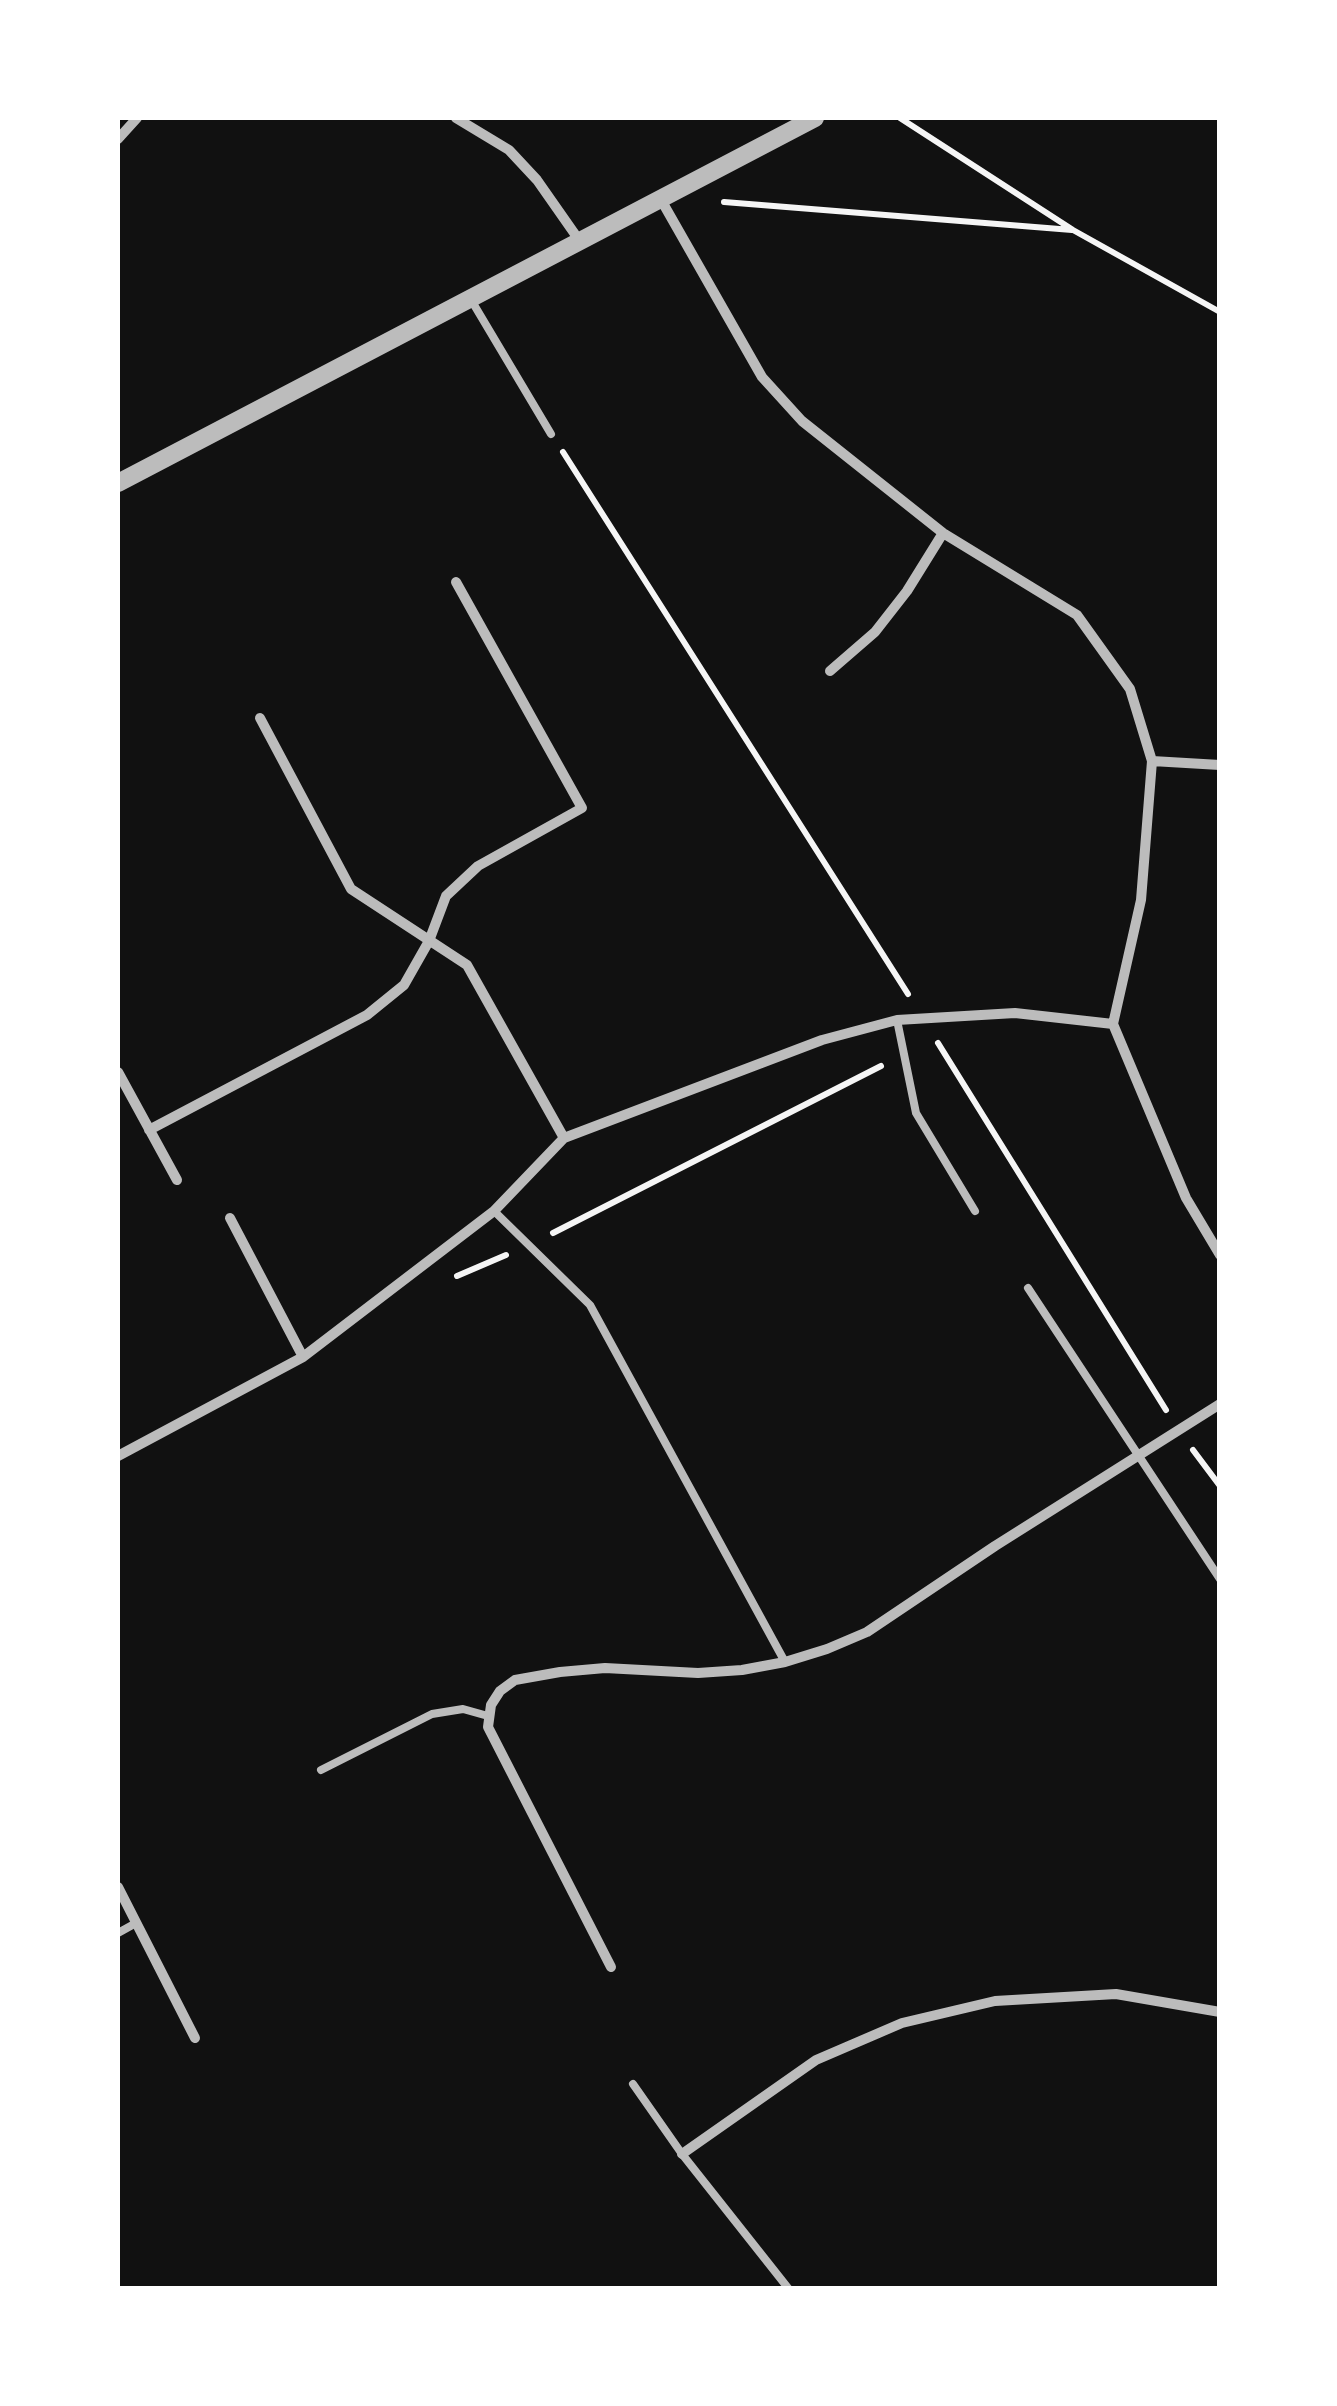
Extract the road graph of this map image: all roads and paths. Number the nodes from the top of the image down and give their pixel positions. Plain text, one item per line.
1 (136, 118) edge
2 (456, 118) edge
3 (815, 118) edge
4 (900, 118) edge
5 (118, 139) edge
6 (660, 198) junction
7 (724, 202) dead end
8 (1074, 230) junction
9 (580, 240) junction
10 (470, 298) junction
11 (1220, 312) edge
12 (551, 434) joint
13 (118, 482) edge
14 (943, 533) junction
15 (456, 582) dead end
16 (830, 670) dead end
17 (260, 718) dead end
18 (1152, 761) junction
19 (1220, 765) edge
20 (429, 940) junction
21 (924, 1018) junction
22 (896, 1020) junction
23 (1113, 1024) junction
24 (904, 1054) junction
25 (118, 1072) edge
26 (149, 1130) junction
27 (564, 1138) junction
28 (177, 1180) dead end
29 (975, 1210) dead end
30 (494, 1212) junction
31 (230, 1218) dead end
32 (528, 1245) junction
33 (1220, 1255) edge
34 (456, 1277) dead end
35 (1028, 1288) dead end
36 (303, 1358) junction
37 (1220, 1404) edge
38 (1178, 1430) junction
39 (1139, 1455) junction
40 (118, 1456) edge
41 (1220, 1486) edge
42 (1220, 1579) edge
43 (785, 1662) junction
44 (488, 1716) junction
45 (322, 1770) dead end
46 (118, 1887) edge
47 (136, 1924) junction
48 (118, 1933) edge
49 (611, 1968) dead end
50 (1220, 2012) edge
51 (195, 2038) dead end
52 (633, 2084) dead end
53 (682, 2154) junction
54 (788, 2288) edge

1 - 5 street
2 - 9 street
3 - 6 street
4 - 8 path
6 - 9 street
6 - 14 street
7 - 8 path
8 - 11 path
9 - 10 street
10 - 12 lane
10 - 13 street
12 - 21 path
14 - 16 street
14 - 18 street
15 - 20 street
17 - 20 street
18 - 19 street
18 - 23 street
20 - 26 street
20 - 27 street
21 - 22 street
21 - 23 street
21 - 38 path
22 - 24 lane
22 - 27 street
23 - 33 street
24 - 29 lane
24 - 32 path
25 - 26 street
26 - 28 street
27 - 30 street
30 - 32 lane
30 - 36 street
31 - 36 street
32 - 34 path
32 - 43 lane
35 - 39 lane
36 - 40 street
37 - 38 street
38 - 39 street
38 - 41 path
39 - 42 lane
39 - 43 street
43 - 44 street
44 - 45 lane
44 - 49 street
46 - 47 street
47 - 48 lane
47 - 51 street
50 - 53 street
52 - 53 lane
53 - 54 lane

